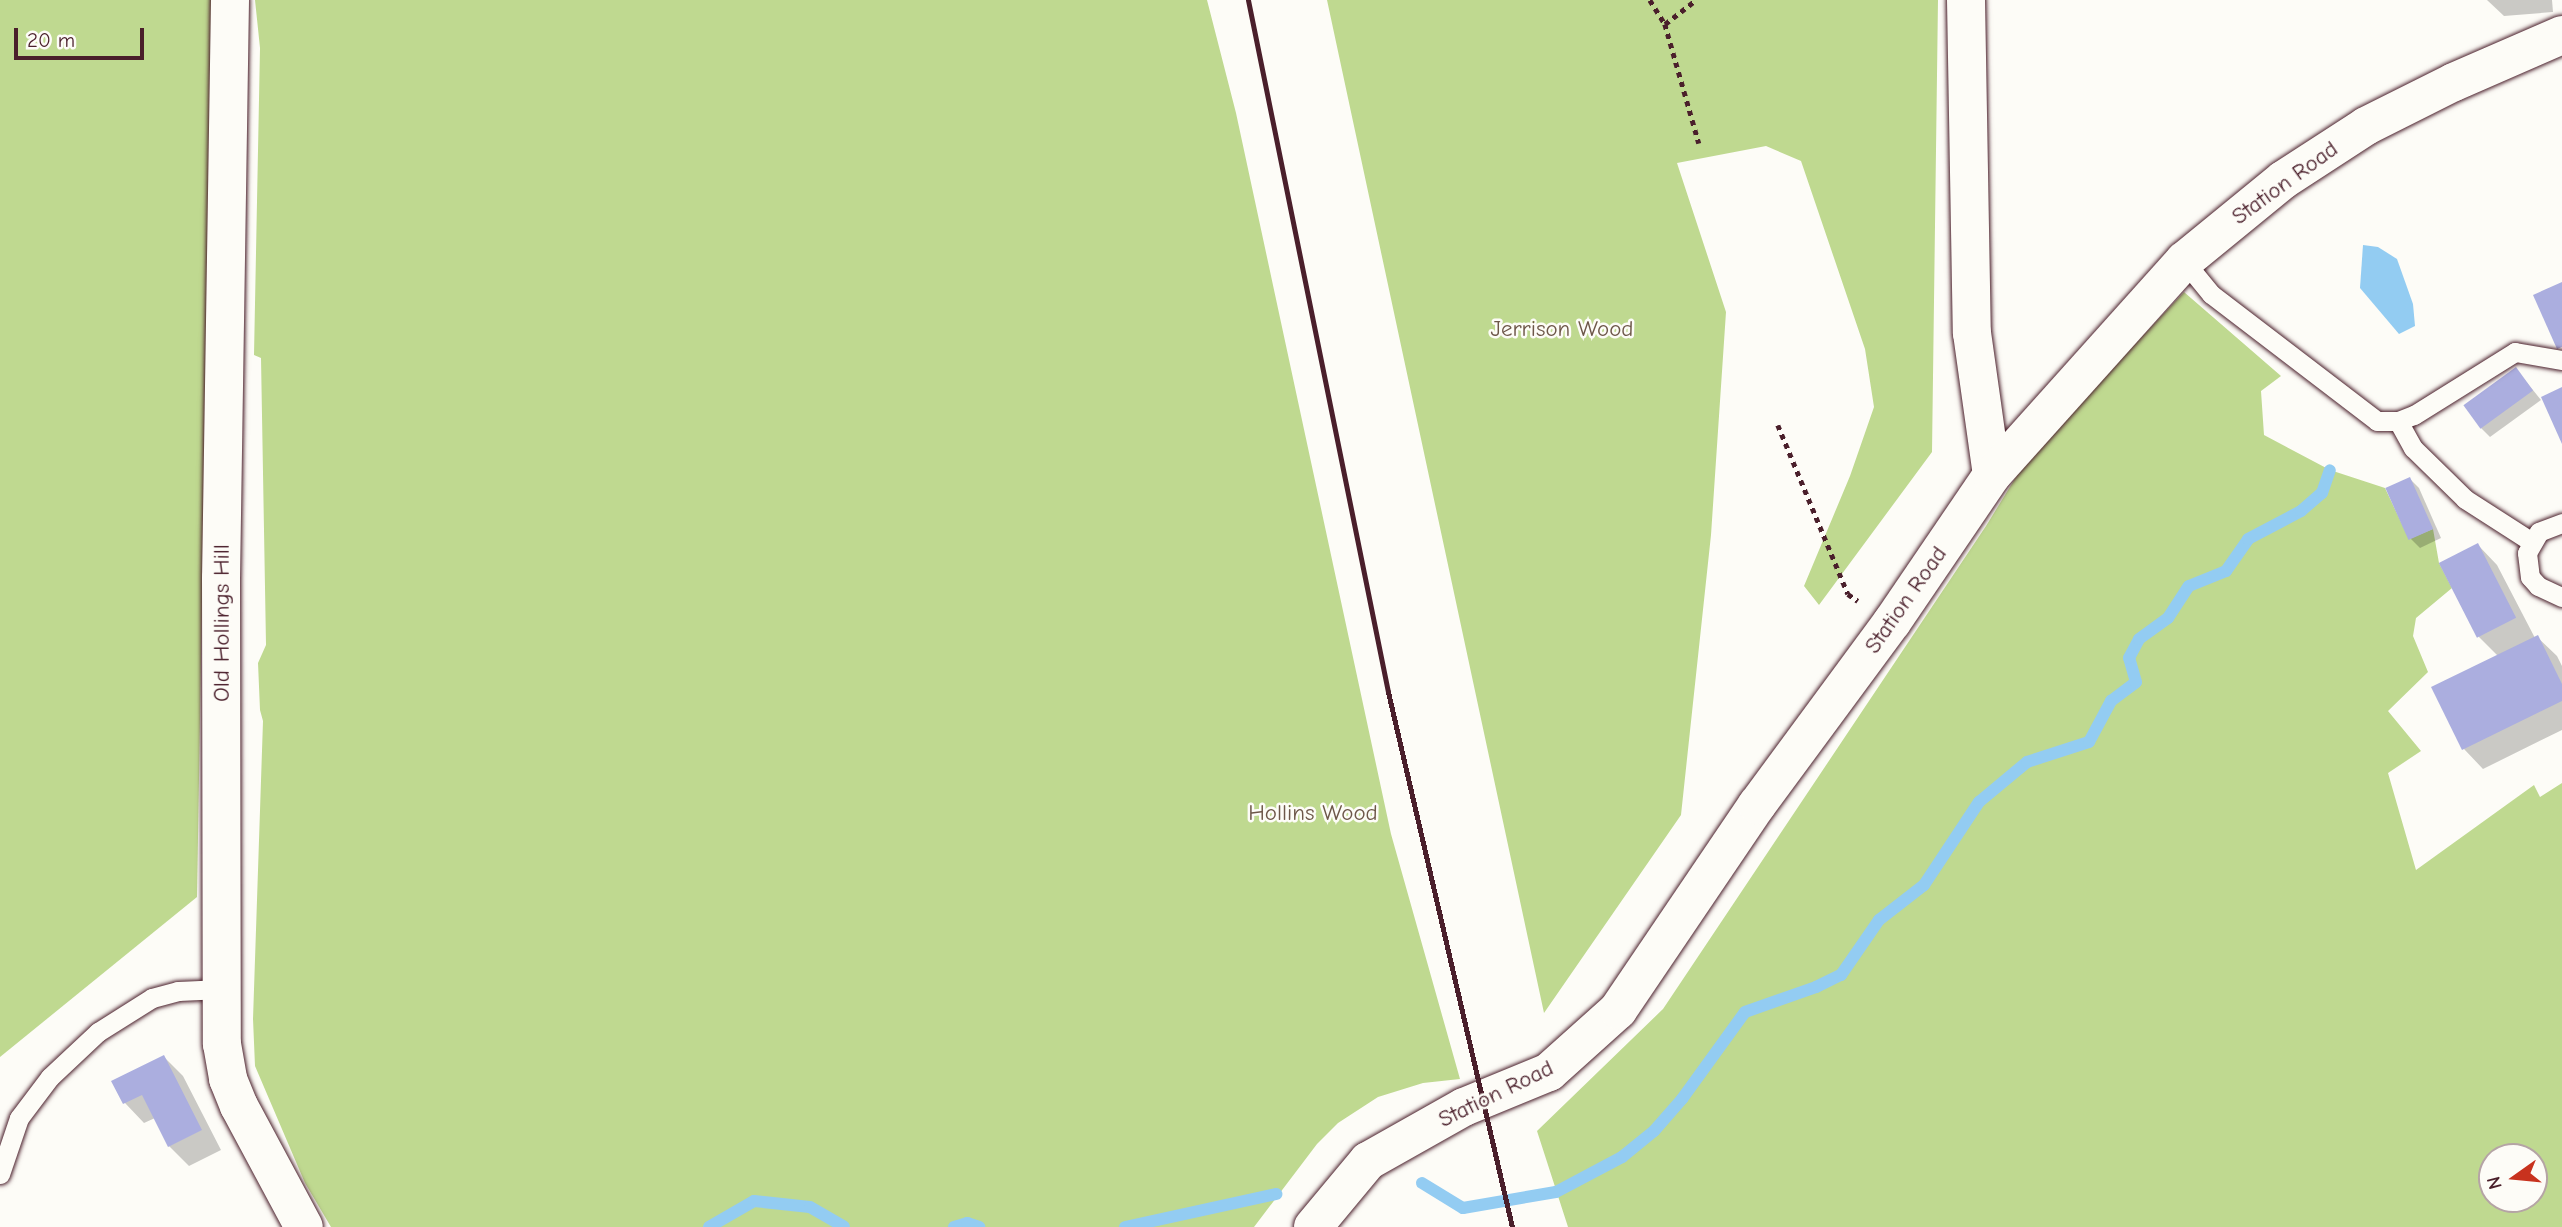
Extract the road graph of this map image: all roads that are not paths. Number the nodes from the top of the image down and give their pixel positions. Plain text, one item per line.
1 (230, 0) edge
2 (1966, 0) edge
3 (2562, 35) edge
4 (2184, 261) junction
5 (2562, 360) edge
6 (2398, 421) junction
7 (1992, 475) junction
8 (2562, 523) edge
9 (2532, 542) junction
10 (2562, 597) edge
11 (222, 989) junction
12 (0, 1174) edge
13 (304, 1227) edge
14 (1313, 1227) edge

1 - 11 street, Old Hollings Hill
2 - 7 street
3 - 4 street, Station Road
4 - 6 lane
4 - 7 street, Station Road
5 - 6 lane
6 - 9 lane
7 - 14 street, Station Road
8 - 9 lane
9 - 10 lane
11 - 12 lane
11 - 13 street, Old Hollings Hill

